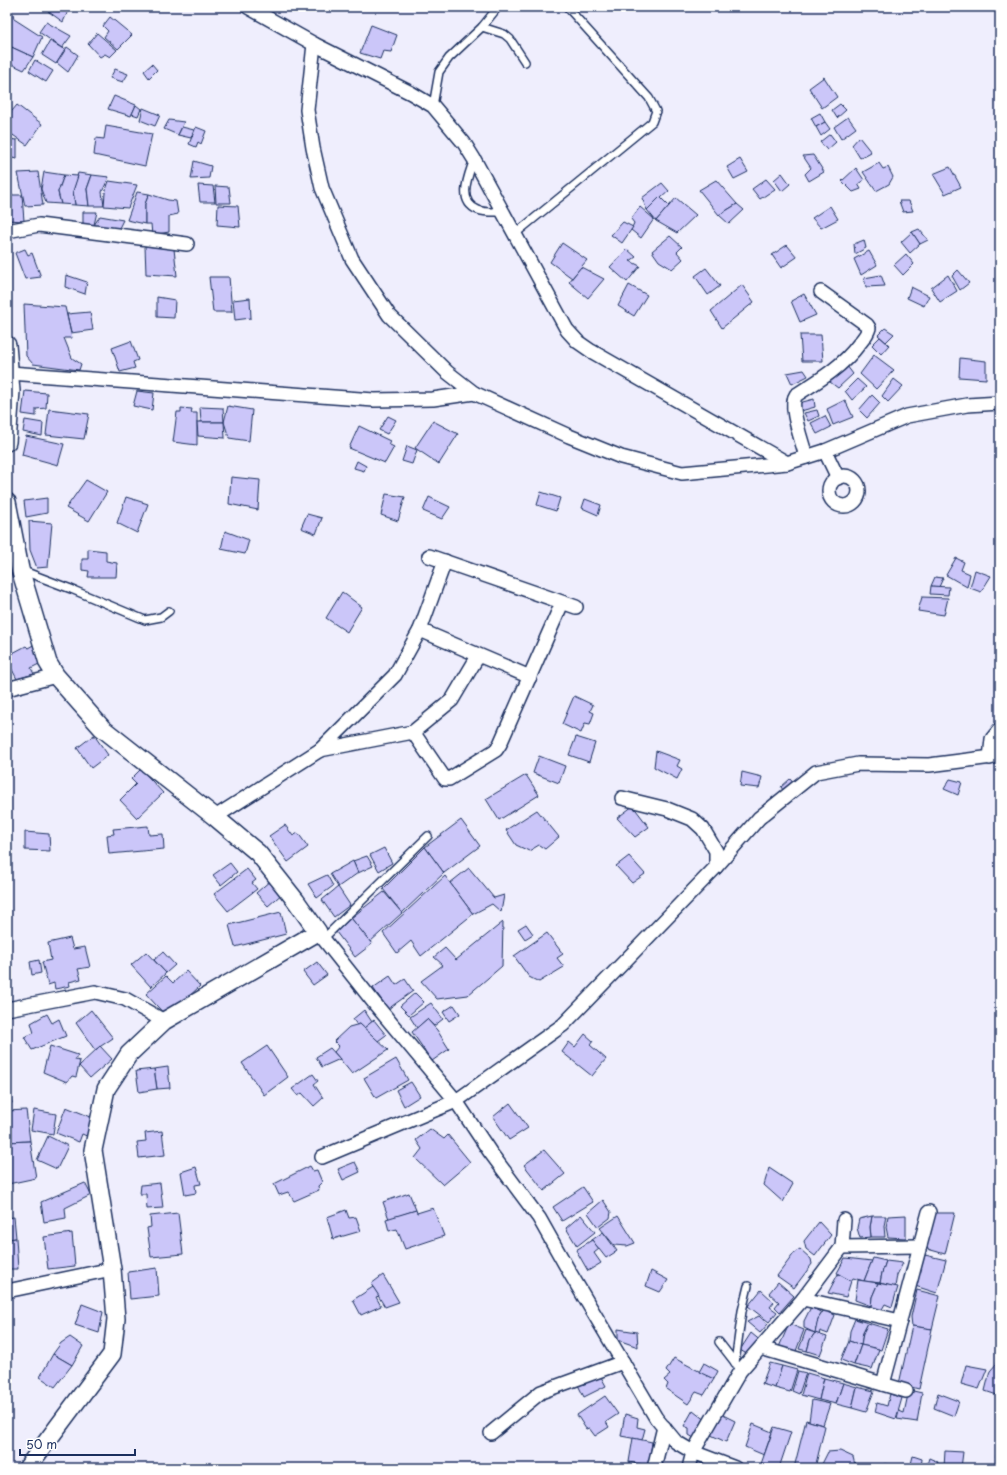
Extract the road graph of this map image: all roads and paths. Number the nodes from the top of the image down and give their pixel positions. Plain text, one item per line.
1 (248, 7) edge
2 (498, 7) edge
3 (567, 7) edge
4 (482, 27) junction
5 (314, 44) junction
6 (525, 62) dead end
7 (433, 106) junction
8 (474, 159) junction
9 (503, 212) junction
10 (7, 231) edge
11 (515, 234) junction
12 (187, 244) dead end
13 (822, 292) dead end
14 (7, 346) edge
15 (10, 373) junction
16 (9, 392) edge
17 (474, 393) junction
18 (999, 405) edge
19 (7, 442) edge
20 (825, 451) junction
21 (806, 457) junction
22 (787, 463) junction
23 (838, 478) dead end
24 (7, 502) edge
25 (429, 556) dead end
26 (445, 561) junction
27 (20, 569) junction
28 (562, 603) junction
29 (576, 607) dead end
30 (169, 611) dead end
31 (420, 630) junction
32 (478, 656) junction
33 (56, 676) junction
34 (530, 677) junction
35 (7, 689) edge
36 (1000, 729) edge
37 (413, 732) junction
38 (320, 750) junction
39 (995, 757) edge
40 (622, 798) dead end
41 (215, 816) junction
42 (428, 836) dead end
43 (716, 867) junction
44 (320, 935) junction
45 (7, 1010) edge
46 (164, 1021) junction
47 (456, 1101) junction
48 (322, 1157) dead end
49 (929, 1212) dead end
50 (844, 1220) dead end
51 (920, 1246) junction
52 (842, 1247) junction
53 (112, 1269) junction
54 (748, 1286) dead end
55 (7, 1291) edge
56 (803, 1299) junction
57 (900, 1321) junction
58 (719, 1342) dead end
59 (761, 1348) junction
60 (623, 1362) junction
61 (737, 1367) junction
62 (883, 1384) junction
63 (906, 1391) dead end
64 (664, 1427) junction
65 (491, 1433) dead end
66 (693, 1452) junction
67 (27, 1468) edge
68 (654, 1468) edge
69 (689, 1468) edge
70 (735, 1468) edge

1 - 5 street
2 - 4 lane
3 - 11 lane
4 - 6 lane
4 - 7 lane
5 - 7 street
5 - 17 street
7 - 8 street
8 - 9 street
8 - 9 lane
9 - 11 street
10 - 12 street
11 - 22 street
13 - 21 street
14 - 15 street
15 - 16 street
15 - 17 street
16 - 19 street
17 - 22 street
18 - 20 street
20 - 21 street
20 - 23 street
21 - 22 street
24 - 27 street
25 - 26 street
26 - 28 street
26 - 31 street
27 - 30 lane
27 - 33 street
28 - 29 street
28 - 34 street
31 - 32 street
31 - 38 street
32 - 34 street
32 - 37 street
33 - 35 street
33 - 41 street
34 - 37 street
36 - 39 street
37 - 38 street
38 - 41 street
39 - 43 street
40 - 43 street
41 - 44 street
42 - 44 lane
43 - 47 street
44 - 46 street
44 - 47 street
45 - 46 street
46 - 53 street
47 - 48 street
47 - 60 street
49 - 51 street
50 - 52 street
51 - 52 street
51 - 57 street
52 - 56 street
53 - 55 street
53 - 67 street
54 - 61 lane
56 - 57 street
56 - 59 street
57 - 62 street
58 - 61 lane
59 - 61 street
59 - 62 street
60 - 64 street
60 - 65 street
61 - 66 street
62 - 63 street
64 - 66 street
64 - 68 street
66 - 69 street
66 - 70 street

